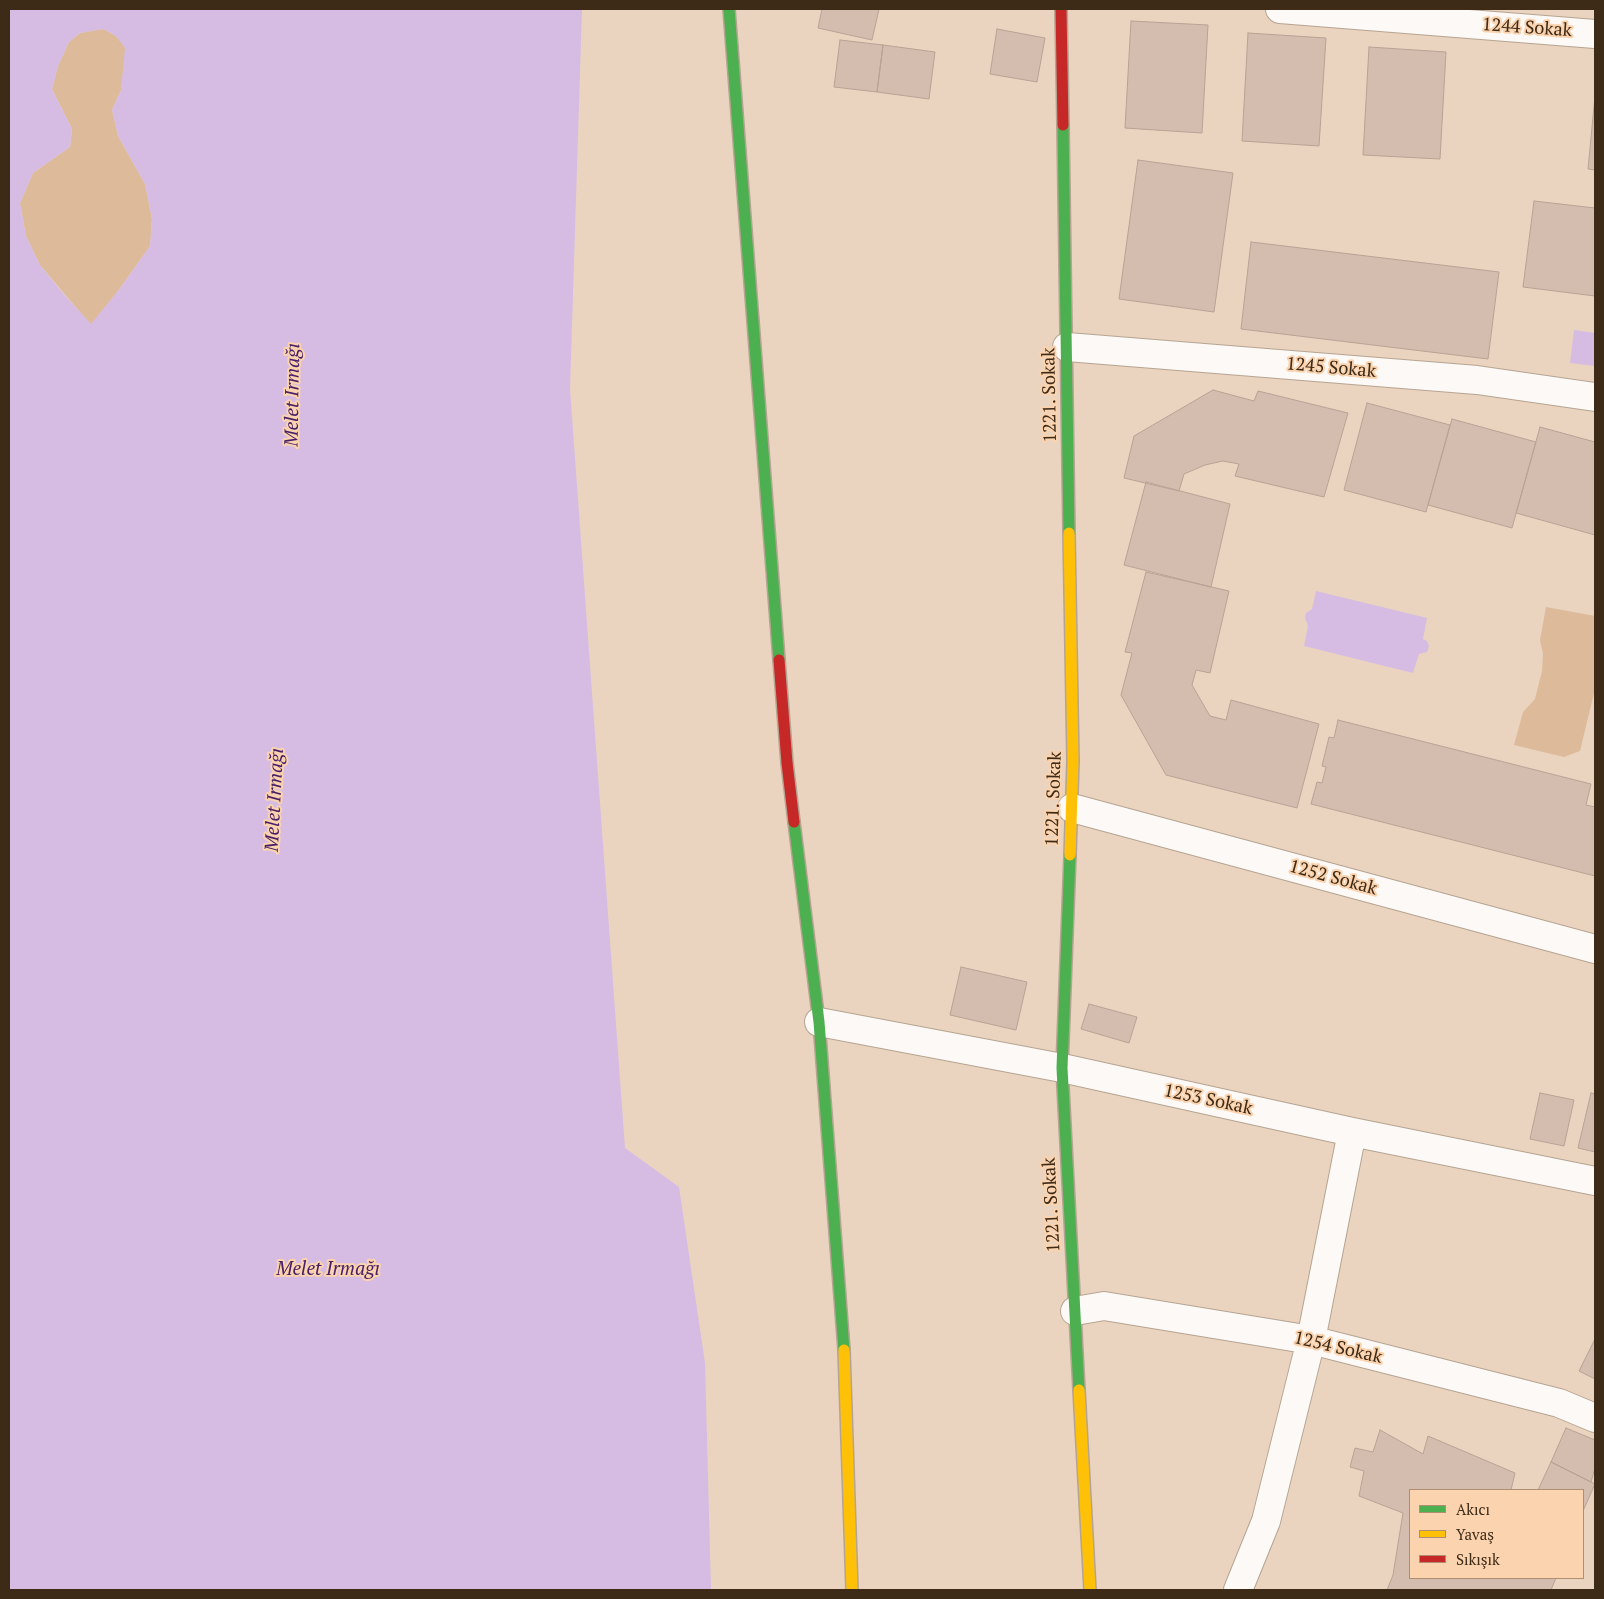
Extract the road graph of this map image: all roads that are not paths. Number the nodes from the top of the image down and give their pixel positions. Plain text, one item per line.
1 (729, 9) edge
2 (1061, 9) edge
3 (1280, 9) edge
4 (1595, 34) edge
5 (1067, 347) junction
6 (1595, 397) edge
7 (1072, 808) junction
8 (1595, 949) edge
9 (819, 1022) junction
10 (1062, 1068) junction
11 (1352, 1132) junction
12 (1595, 1181) edge
13 (1075, 1311) junction
14 (1311, 1340) junction
15 (1595, 1418) edge
16 (852, 1590) edge
17 (1090, 1590) edge
18 (1238, 1590) edge

1 - 9 street
2 - 5 street, 1221. Sokak
3 - 4 street, 1244 Sokak
5 - 6 street, 1245 Sokak
5 - 7 street, 1221. Sokak
7 - 8 street, 1252 Sokak
7 - 10 street, 1221. Sokak
9 - 10 street, 1253 Sokak
9 - 16 street
10 - 11 street, 1253 Sokak
10 - 13 street, 1221. Sokak
11 - 12 street, 1253 Sokak
11 - 14 street
13 - 14 street, 1254 Sokak
13 - 17 street, 1221. Sokak
14 - 15 street, 1254 Sokak
14 - 18 street

